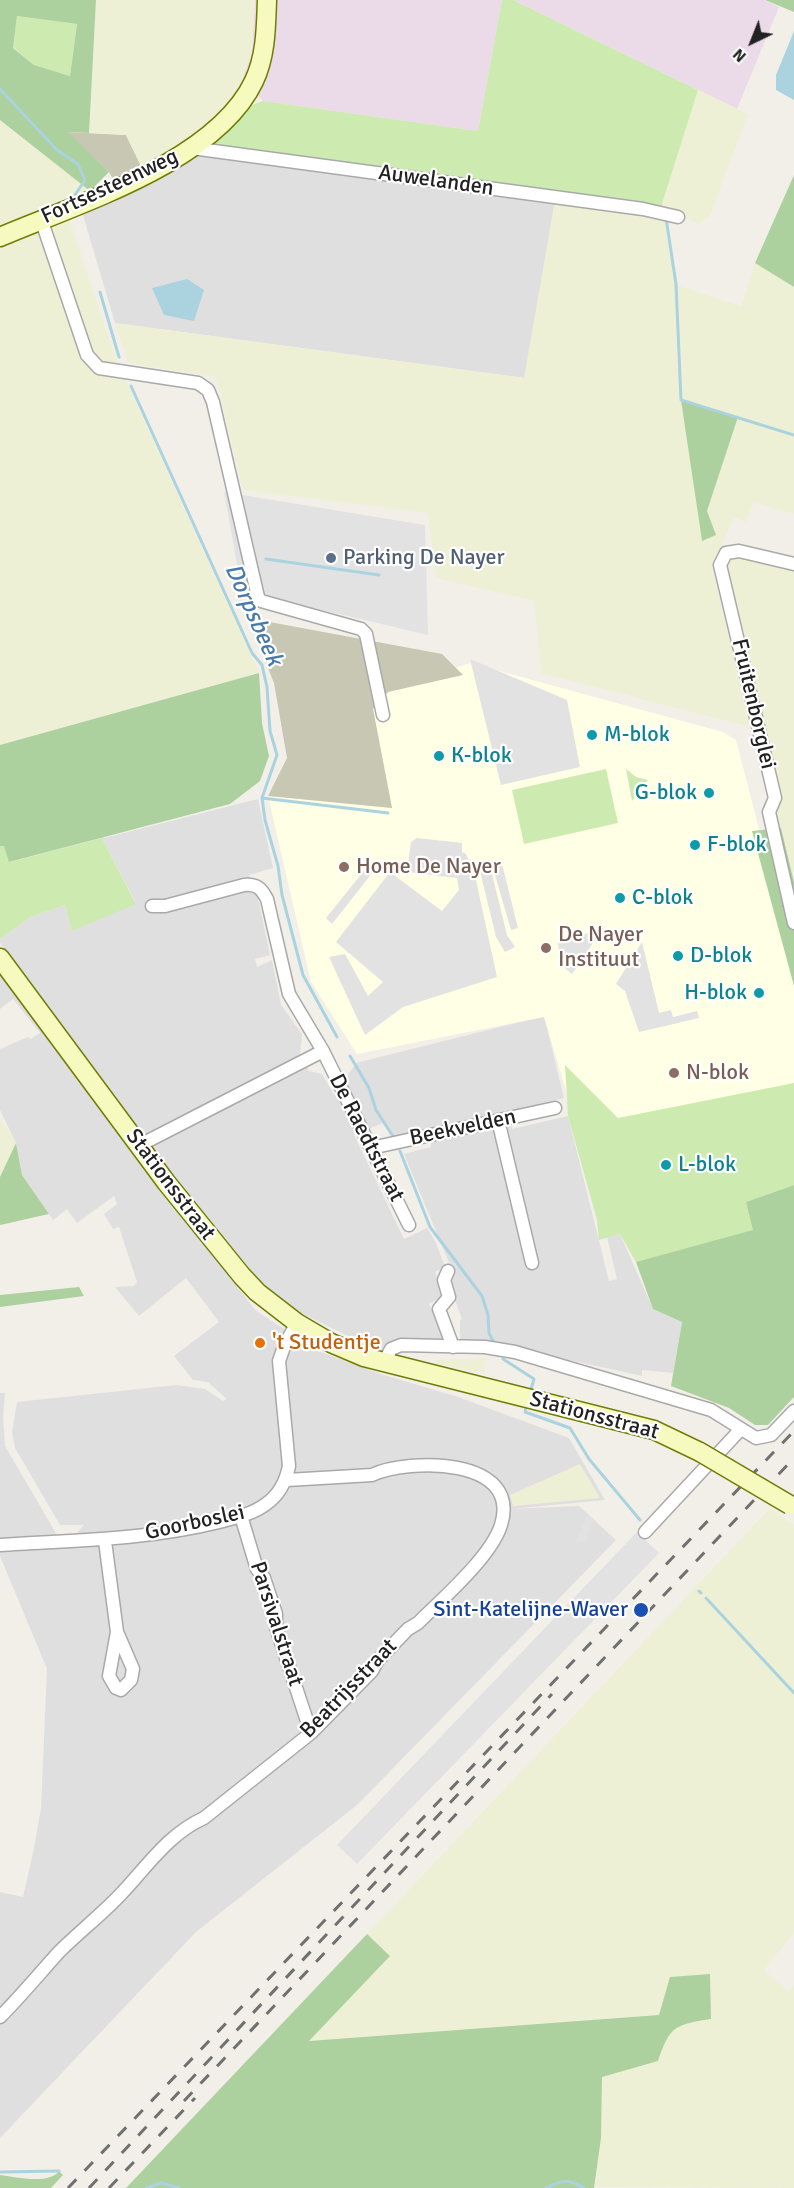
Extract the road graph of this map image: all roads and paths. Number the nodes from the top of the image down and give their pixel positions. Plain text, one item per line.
1 (267, 0) edge
2 (192, 148) junction
3 (678, 218) dead end
4 (41, 219) junction
5 (0, 237) edge
6 (794, 564) edge
7 (383, 715) dead end
8 (152, 906) dead end
9 (794, 922) edge
10 (0, 958) edge
11 (323, 1051) junction
12 (555, 1108) dead end
13 (498, 1120) junction
14 (140, 1145) junction
15 (371, 1148) junction
16 (409, 1225) dead end
17 (532, 1263) dead end
18 (448, 1271) dead end
19 (297, 1323) junction
20 (453, 1347) junction
21 (384, 1363) junction
22 (794, 1411) edge
23 (740, 1430) junction
24 (287, 1480) junction
25 (792, 1506) edge
26 (241, 1516) junction
27 (645, 1532) dead end
28 (105, 1540) junction
29 (0, 1545) edge
30 (117, 1632) dead end
31 (311, 1733) junction
32 (0, 2017) edge

1 - 2 street, Fortsesteenweg
2 - 3 street, Auwelanden
2 - 4 street, Fortsesteenweg
4 - 5 street, Fortsesteenweg
4 - 7 street
6 - 9 street, Fruitenborglei
8 - 11 street, De Raedtstraat
10 - 14 street, Stationsstraat
11 - 14 street
11 - 15 street, De Raedtstraat
12 - 13 street, Beekvelden
13 - 15 street, Beekvelden
13 - 17 street
14 - 19 street, Stationsstraat
15 - 16 street, De Raedtstraat
18 - 20 street
19 - 21 street, Stationsstraat
19 - 24 street
20 - 21 street, Stationsstraat
20 - 23 street, Stationsstraat
21 - 25 street, Stationsstraat, bridge
22 - 23 street
23 - 27 street
24 - 26 street, Goorboslei
24 - 31 street, Beatrijsstraat
26 - 28 street, Goorboslei
26 - 31 street, Parsivalstraat
28 - 29 street, Goorboslei
28 - 30 street
31 - 32 street, Beatrijsstraat

